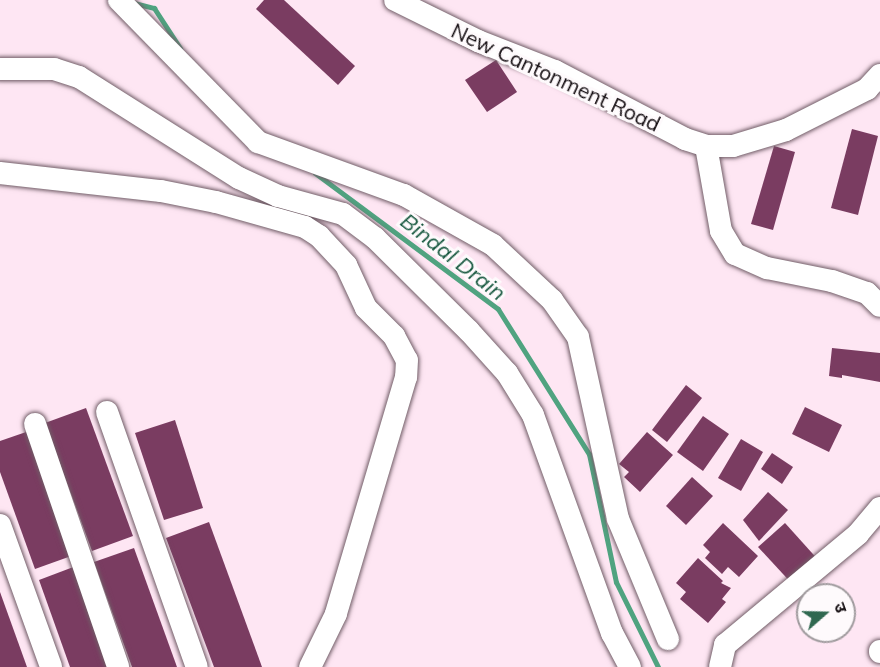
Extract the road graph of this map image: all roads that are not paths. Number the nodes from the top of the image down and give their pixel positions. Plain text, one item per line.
1 (119, 0) edge
2 (395, 0) edge
3 (0, 69) edge
4 (880, 75) edge
5 (706, 146) junction
6 (0, 173) edge
7 (880, 306) edge
8 (107, 412) dead end
9 (35, 424) dead end
10 (880, 508) edge
11 (0, 525) edge
12 (668, 639) dead end
13 (51, 667) edge
14 (118, 667) edge
15 (197, 667) edge
16 (310, 667) edge
17 (630, 667) edge
18 (720, 667) edge

1 - 12 street
2 - 5 street, New Cantonment Road
3 - 17 street
4 - 5 street, New Cantonment Road
5 - 7 street
6 - 16 street
8 - 15 street
9 - 14 street
10 - 18 street
11 - 13 street

